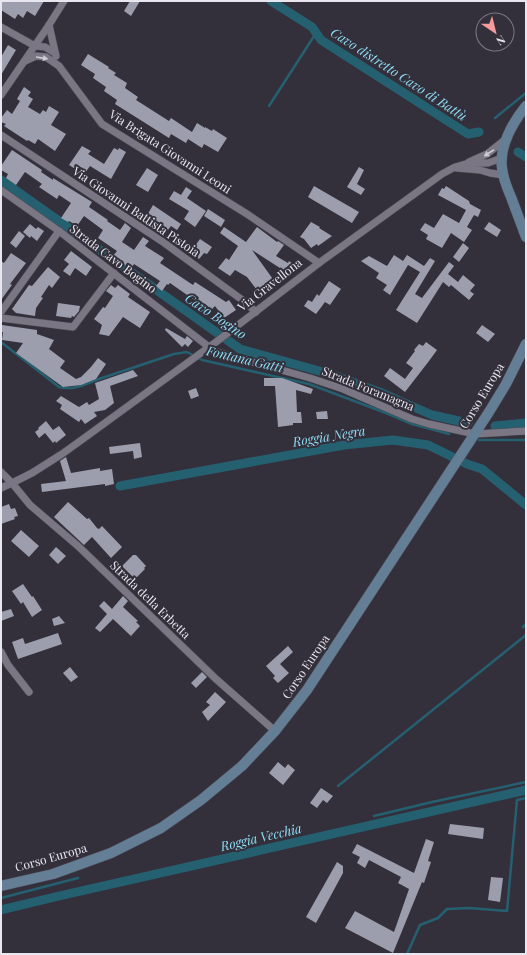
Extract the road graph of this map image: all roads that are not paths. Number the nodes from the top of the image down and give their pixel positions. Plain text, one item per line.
1 (64, 1) edge
2 (49, 25) junction
3 (1, 27) edge
4 (35, 46) junction
5 (55, 53) junction
6 (25, 61) junction
7 (59, 66) junction
8 (1, 95) edge
9 (526, 106) edge
10 (1, 135) edge
11 (506, 139) junction
12 (502, 158) junction
13 (469, 163) junction
14 (455, 167) junction
15 (504, 175) junction
16 (1, 190) edge
17 (58, 232) junction
18 (526, 237) edge
19 (319, 263) junction
20 (114, 273) junction
21 (1, 312) edge
22 (256, 312) junction
23 (1, 318) edge
24 (526, 344) edge
25 (209, 347) junction
26 (526, 432) edge
27 (475, 434) junction
28 (1, 472) edge
29 (12, 483) junction
30 (1, 488) edge
31 (1, 652) edge
32 (29, 692) dead end
33 (275, 732) junction
34 (1, 886) edge

1 - 2 street
2 - 4 street
2 - 5 street
3 - 4 street
4 - 5 street
4 - 6 street
5 - 7 street
6 -> 7 street
6 - 8 street
7 - 19 street, Via Brigata Giovanni Leoni
9 - 11 main road, Via Gravellona
10 - 22 street, Via Giovanni Battista Pistoia
11 - 12 main road, Via Gravellona
11 -> 13 street, Via Gravellona
12 - 13 street, Via Gravellona
12 - 15 main road, Via Gravellona
13 - 14 street, Via Gravellona
14 - 15 street
14 - 19 street, Via Gravellona
15 - 18 main road, Via Gravellona
16 - 17 street, Strada Cavo Bogino
17 - 20 street, Strada Cavo Bogino
17 - 21 street
19 - 22 street, Via Gravellona
20 - 23 street
20 - 25 street, Strada Cavo Bogino
22 - 25 street, Via Gravellona
24 - 27 main road, Corso Europa
25 - 27 street, Strada Foramagna
25 - 29 street, Via Gravellona
26 - 27 street, Strada Foramagna
27 - 33 main road, Corso Europa
28 - 29 street, Strada della Erbetta
29 - 30 street, Via Gravellona
29 - 33 street, Strada della Erbetta
31 - 32 street
33 - 34 main road, Corso Europa

